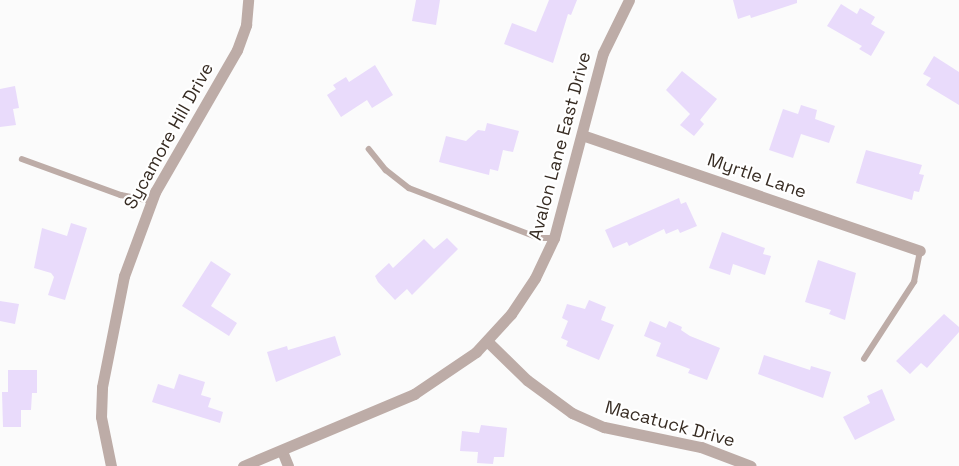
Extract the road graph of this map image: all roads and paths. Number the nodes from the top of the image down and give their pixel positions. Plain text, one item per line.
1 (248, 0) edge
2 (629, 0) edge
3 (582, 135) junction
4 (370, 149) dead end
5 (22, 159) dead end
6 (151, 200) junction
7 (554, 238) junction
8 (920, 251) joint
9 (487, 341) junction
10 (864, 358) dead end
11 (282, 451) junction
12 (110, 466) edge
13 (243, 466) edge
14 (288, 466) edge
15 (751, 466) edge

1 - 6 street, Sycamore Hill Drive
2 - 3 street, Avalon Lane East Drive
3 - 7 street, Avalon Lane East Drive
3 - 8 street, Myrtle Lane
4 - 7 lane
5 - 6 lane
6 - 12 street, Sycamore Hill Drive
7 - 9 street, Avalon Lane East Drive
8 - 10 lane
9 - 11 street, Avalon Lane East Drive
9 - 15 street, Macatuck Drive
11 - 13 street, Avalon Lane East Drive
11 - 14 street

